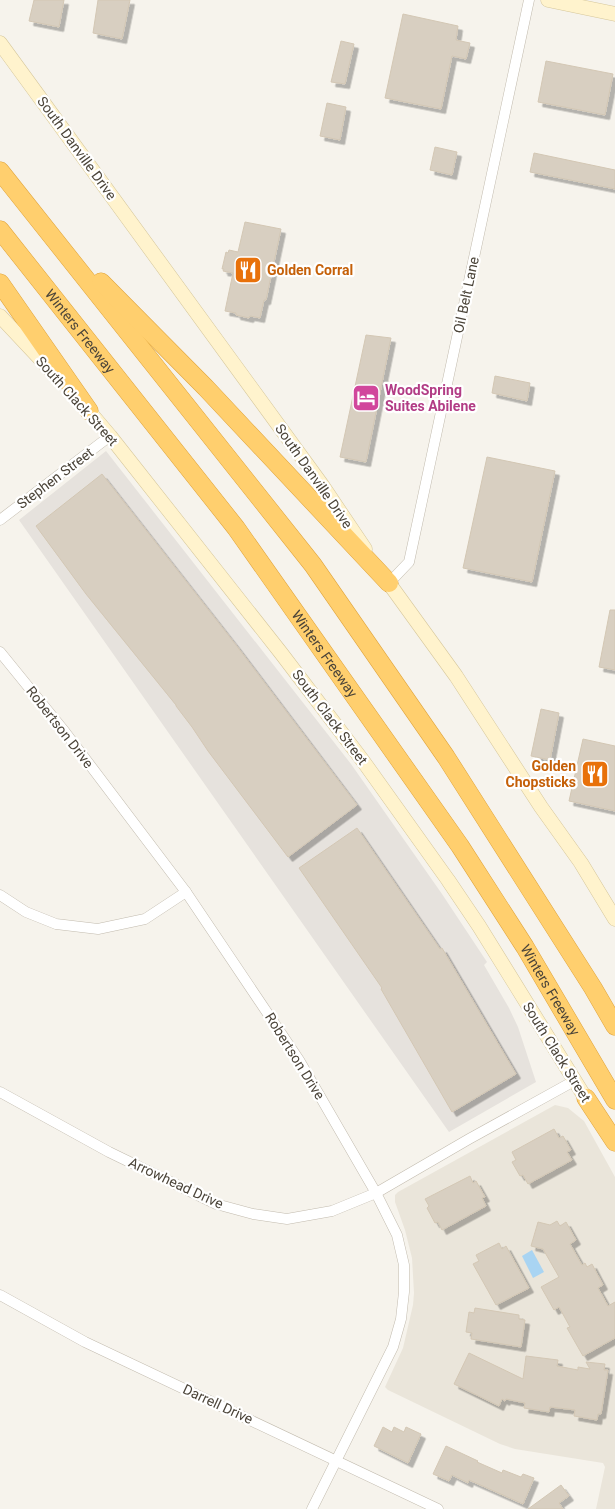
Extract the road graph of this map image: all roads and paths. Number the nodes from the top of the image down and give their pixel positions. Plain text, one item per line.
1 (529, 0) edge
2 (548, 0) edge
3 (615, 14) edge
4 (0, 43) edge
5 (0, 171) edge
6 (39, 220) junction
7 (0, 230) edge
8 (0, 283) edge
9 (0, 316) edge
10 (90, 412) junction
11 (110, 436) junction
12 (0, 520) edge
13 (389, 583) junction
14 (0, 652) edge
15 (186, 892) junction
16 (0, 895) edge
17 (615, 918) edge
18 (615, 1026) edge
19 (574, 1081) junction
20 (0, 1092) edge
21 (586, 1098) junction
22 (615, 1100) edge
23 (615, 1142) edge
24 (615, 1150) edge
25 (376, 1194) junction
26 (0, 1295) edge
27 (336, 1461) junction
28 (312, 1509) edge
29 (438, 1509) edge

1 - 13 street, Oil Belt Lane
2 - 3 main road
4 - 13 main road, South Danville Drive
5 - 6 highway
6 - 13 highway
6 - 18 highway
7 - 22 highway, Winters Freeway
8 - 10 highway
9 - 10 main road, South Clack Street
10 - 11 main road, South Clack Street
11 - 12 street, Stephen Street
11 - 19 main road, South Clack Street
13 - 17 main road, South Danville Drive
14 - 15 street, Robertson Drive
15 - 16 street
15 - 25 street, Robertson Drive
19 - 21 main road, South Clack Street
19 - 25 street, Arrowhead Drive
20 - 25 street, Arrowhead Drive
21 - 23 highway
21 - 24 main road, South Clack Street
25 - 27 street, Robertson Drive
26 - 27 street, Darrell Drive
27 - 28 street, Robertson Drive
27 - 29 street, Darrell Drive

